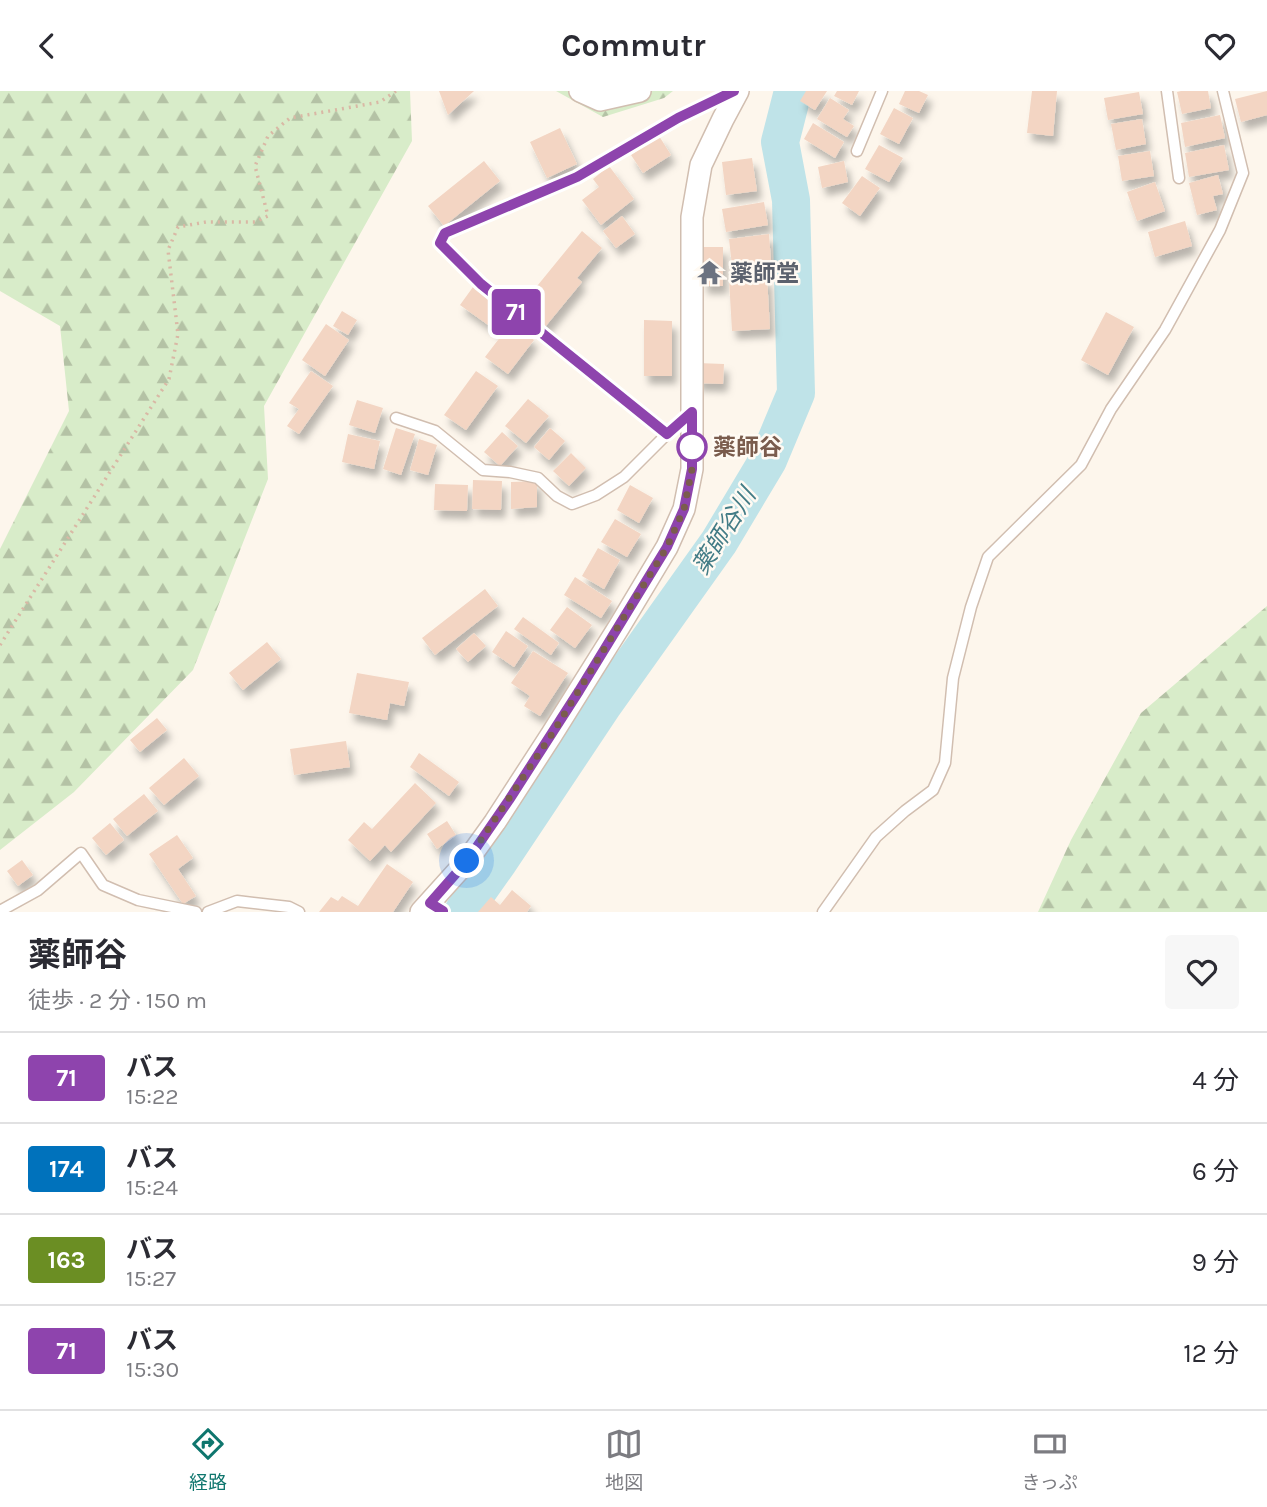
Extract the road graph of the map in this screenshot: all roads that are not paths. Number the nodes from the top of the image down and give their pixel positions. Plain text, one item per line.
1 (580, 91) edge
2 (640, 91) edge
3 (736, 91) edge
4 (882, 91) edge
5 (1167, 91) edge
6 (1223, 91) edge
7 (857, 151) dead end
8 (1179, 178) dead end
9 (692, 412) junction
10 (396, 418) dead end
11 (667, 434) junction
12 (435, 909) edge
13 (0, 911) edge
14 (196, 912) edge
15 (208, 912) edge
16 (299, 912) edge
17 (823, 912) edge

1 - 2 street
3 - 9 street
3 - 11 lane
4 - 7 lane
5 - 8 lane
6 - 17 lane
9 - 11 lane
9 - 12 street
10 - 11 lane
13 - 14 lane
15 - 16 lane

